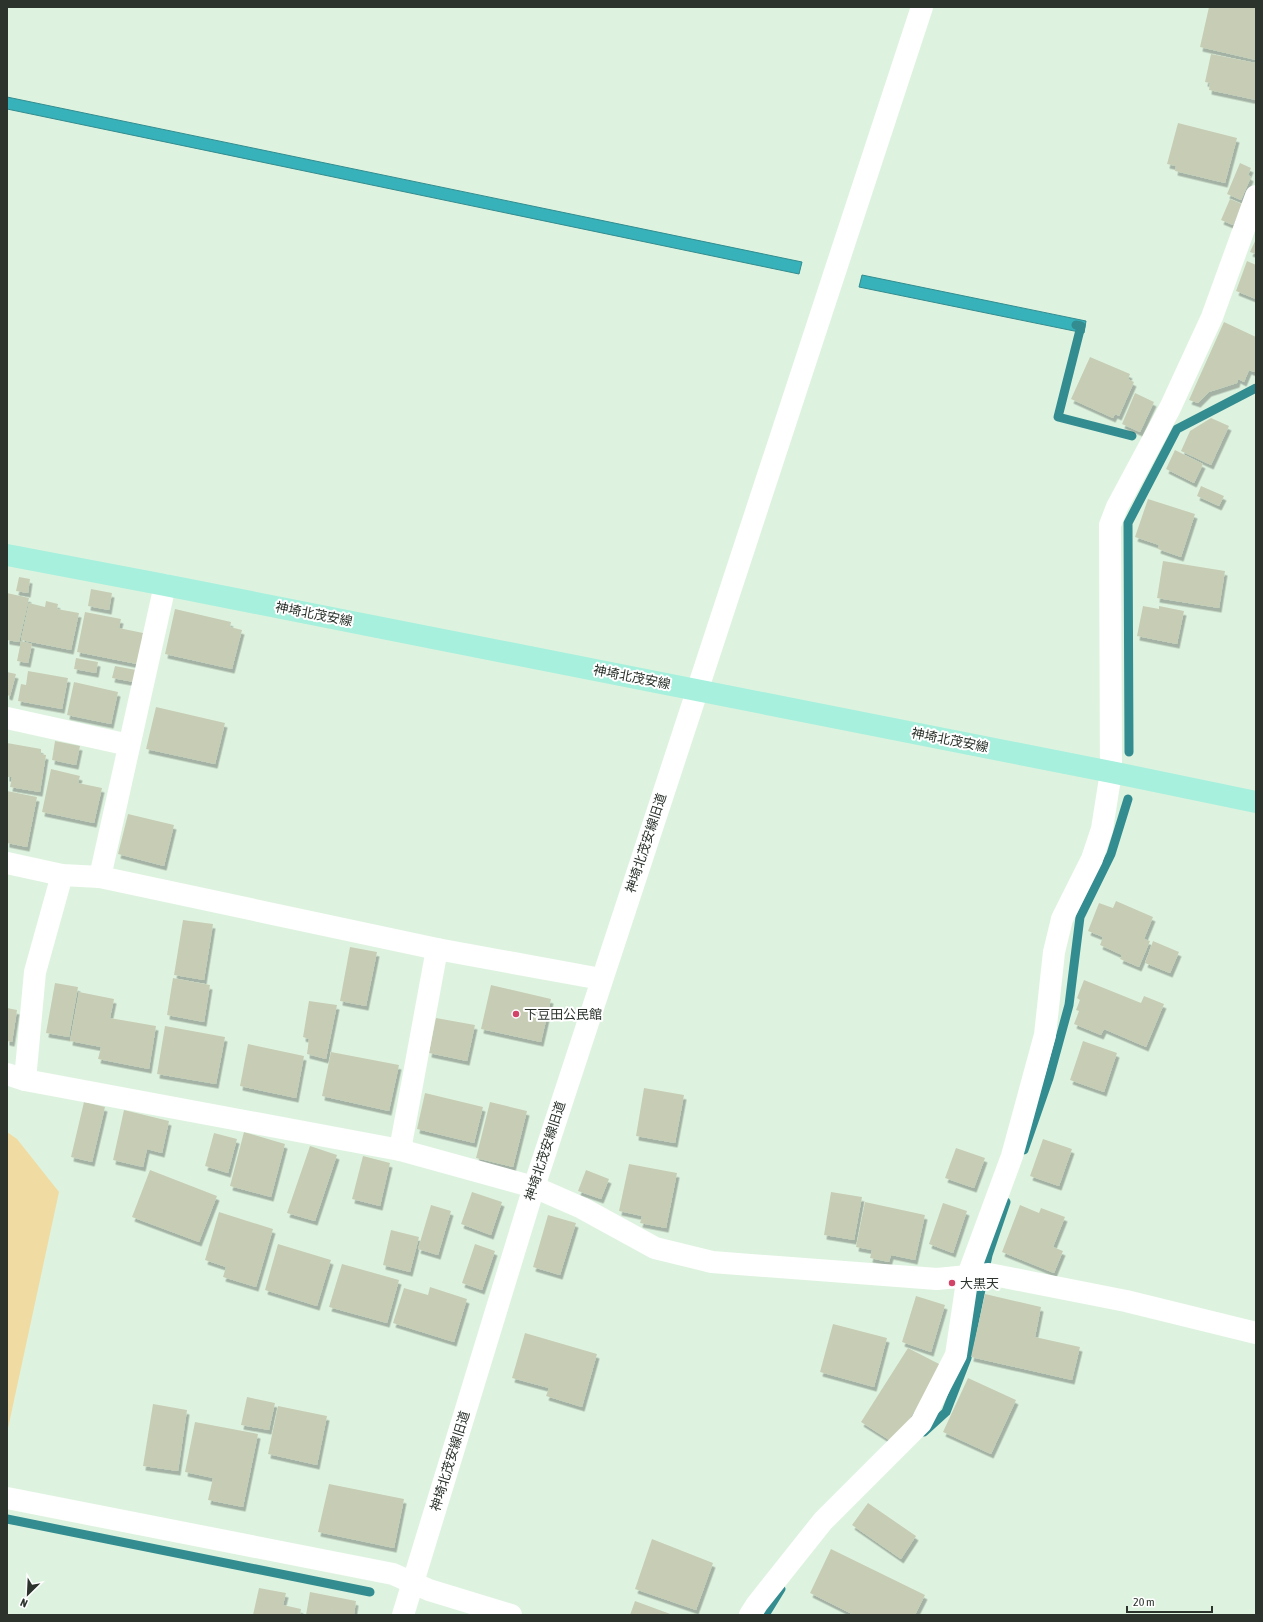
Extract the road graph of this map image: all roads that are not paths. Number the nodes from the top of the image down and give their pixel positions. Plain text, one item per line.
1 (922, 7) edge
2 (1256, 196) edge
3 (7, 555) edge
4 (165, 585) junction
5 (697, 690) junction
6 (7, 718) edge
7 (129, 745) junction
8 (1111, 772) junction
9 (1256, 802) edge
10 (7, 863) edge
11 (62, 875) junction
12 (100, 877) junction
13 (437, 949) junction
14 (601, 979) junction
15 (16, 1077) edge
16 (400, 1150) junction
17 (534, 1187) junction
18 (968, 1275) junction
19 (1256, 1333) edge
20 (7, 1498) edge
21 (413, 1582) junction
22 (403, 1615) edge
23 (511, 1615) edge
24 (750, 1615) edge

1 - 5 street, 神埼北茂安線旧道
2 - 8 street
3 - 4 main road, 神埼北茂安線
4 - 5 main road, 神埼北茂安線
4 - 7 street
5 - 8 main road, 神埼北茂安線
5 - 14 street, 神埼北茂安線旧道
6 - 7 street
7 - 12 street
8 - 9 main road, 神埼北茂安線
8 - 18 street
10 - 11 street
11 - 12 street
11 - 15 street
12 - 13 street
13 - 14 street
13 - 16 street
14 - 17 street, 神埼北茂安線旧道
15 - 16 street
16 - 17 street
17 - 18 street
17 - 21 street, 神埼北茂安線旧道
18 - 19 street
18 - 24 street
20 - 21 street
21 - 22 street, 神埼北茂安線旧道
21 - 23 street

